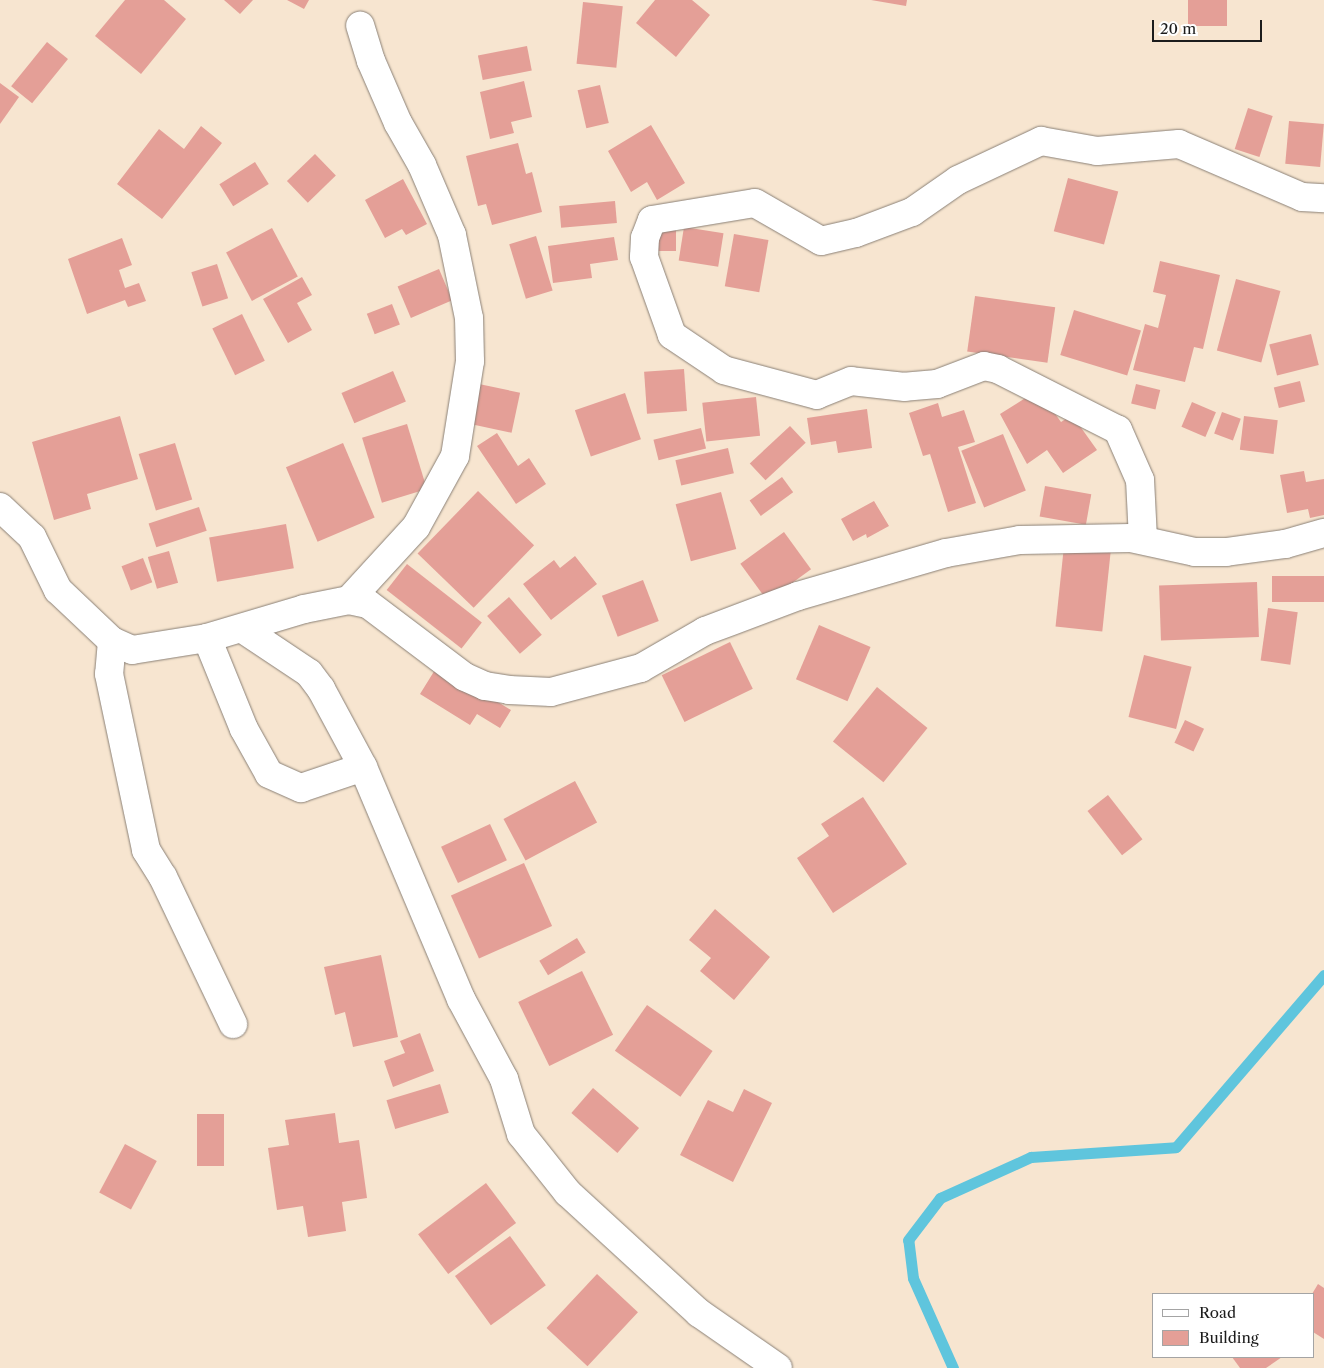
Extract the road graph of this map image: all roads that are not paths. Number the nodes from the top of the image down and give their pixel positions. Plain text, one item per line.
1 (360, 26) dead end
2 (1324, 198) edge
3 (0, 506) edge
4 (1324, 533) edge
5 (1143, 539) junction
6 (350, 600) junction
7 (243, 630) junction
8 (207, 638) junction
9 (112, 641) junction
10 (363, 766) junction
11 (233, 1024) dead end
12 (778, 1368) edge

1 - 6 street
2 - 5 street
3 - 9 street
4 - 5 street
5 - 6 street
6 - 7 street
7 - 8 street
7 - 10 street
8 - 9 street
8 - 10 street
9 - 11 street
10 - 12 street

